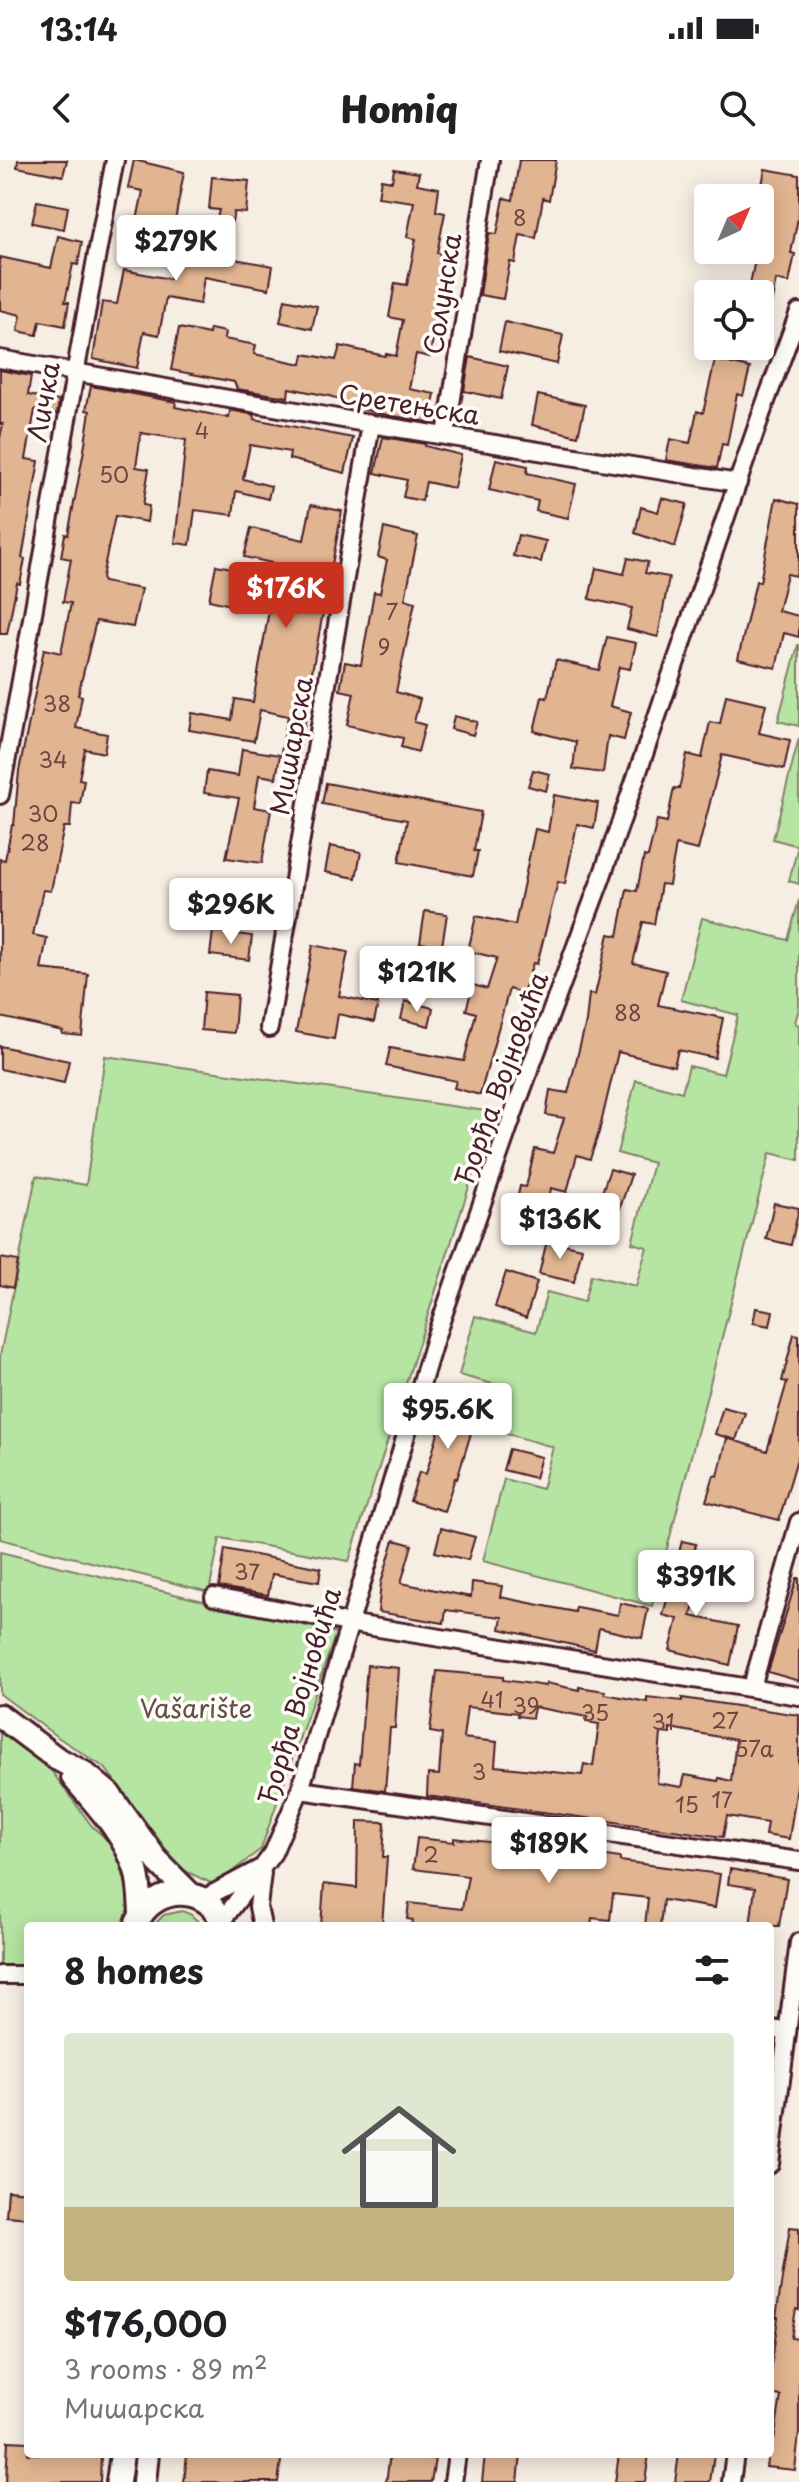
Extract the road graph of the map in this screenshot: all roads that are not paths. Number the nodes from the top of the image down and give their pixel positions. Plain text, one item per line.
1 (115, 160) edge
2 (490, 160) edge
3 (799, 312) edge
4 (0, 359) edge
5 (73, 372) junction
6 (371, 424) junction
7 (446, 435) junction
8 (738, 483) junction
9 (0, 795) edge
10 (269, 1028) dead end
11 (799, 1522) edge
12 (214, 1597) dead end
13 (348, 1623) junction
14 (752, 1687) junction
15 (799, 1696) edge
16 (0, 1716) edge
17 (56, 1758) junction
18 (300, 1790) junction
19 (799, 1861) edge
20 (264, 1866) junction
21 (196, 1896) junction
22 (138, 1920) edge
23 (222, 1922) edge
24 (224, 1922) edge
25 (261, 1922) edge
26 (799, 1942) edge
27 (0, 1975) edge
28 (24, 1975) edge
29 (797, 1975) edge
30 (778, 2030) edge
31 (774, 2097) edge
32 (121, 2458) edge
33 (147, 2458) edge
34 (456, 2458) edge
35 (734, 2458) edge
36 (118, 2482) edge
37 (144, 2482) edge
38 (453, 2482) edge
39 (731, 2482) edge

1 - 5 street, Личка
2 - 7 street, Солунска
3 - 8 street, Ђорђа Војновића
4 - 5 street, Сретењска
5 - 6 street, Сретењска
5 - 9 street, Личка
6 - 7 street, Сретењска
6 - 10 street, Мишарска
7 - 8 street, Сретењска
8 - 13 street, Ђорђа Војновића
11 - 14 street
12 - 13 street
13 - 14 street
13 - 18 street, Ђорђа Војновића
14 - 15 street
16 - 17 main road
17 - 21 main road
17 - 22 main road
18 - 19 street
18 - 20 street, Ђорђа Војновића
20 - 21 street
20 - 24 street, Ђорђа Војновића
20 - 25 street
21 - 22 main road
21 - 23 main road
26 - 29 street
27 - 28 street
29 - 30 street
30 - 31 street
32 - 36 main road
33 - 37 main road
34 - 38 street
35 - 39 street

